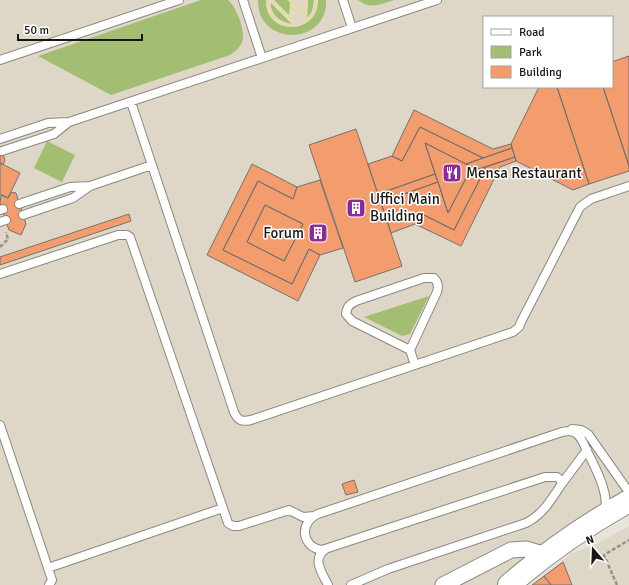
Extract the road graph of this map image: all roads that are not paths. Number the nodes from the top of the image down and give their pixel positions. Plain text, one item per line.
1 (179, 0) edge
2 (243, 0) edge
3 (343, 0) edge
4 (437, 0) edge
5 (352, 28) junction
6 (262, 58) junction
7 (0, 60) edge
8 (131, 102) junction
9 (69, 122) junction
10 (0, 139) edge
11 (2, 151) dead end
12 (152, 165) junction
13 (90, 186) junction
14 (629, 186) edge
15 (19, 204) dead end
16 (23, 214) dead end
17 (0, 274) edge
18 (410, 350) junction
19 (415, 365) junction
20 (0, 425) edge
21 (562, 432) junction
22 (587, 450) junction
23 (563, 482) junction
24 (629, 490) edge
25 (629, 501) edge
26 (223, 508) junction
27 (314, 516) junction
28 (600, 518) junction
29 (326, 549) junction
30 (546, 555) junction
31 (48, 568) junction
32 (510, 584) edge
33 (49, 585) edge
34 (328, 585) edge
35 (351, 585) edge
36 (443, 585) edge

1 - 7 lane
2 - 6 lane
3 - 5 lane
4 - 5 lane
5 - 6 lane
6 - 8 lane
8 - 9 lane
8 - 12 lane
9 - 10 lane
9 - 11 lane
12 - 13 lane
12 - 19 lane
13 - 15 lane
13 - 16 lane
14 - 19 lane
17 - 26 lane
18 - 18 lane
18 - 19 lane
20 - 31 lane
21 - 22 lane
21 - 24 lane
21 - 27 lane
22 - 23 lane
22 - 28 lane
23 - 29 lane
23 - 35 lane
25 - 28 street
26 - 27 lane
26 - 31 lane
27 - 29 lane
28 - 30 street
29 - 34 lane
30 - 32 street
30 - 36 street
31 - 33 lane

